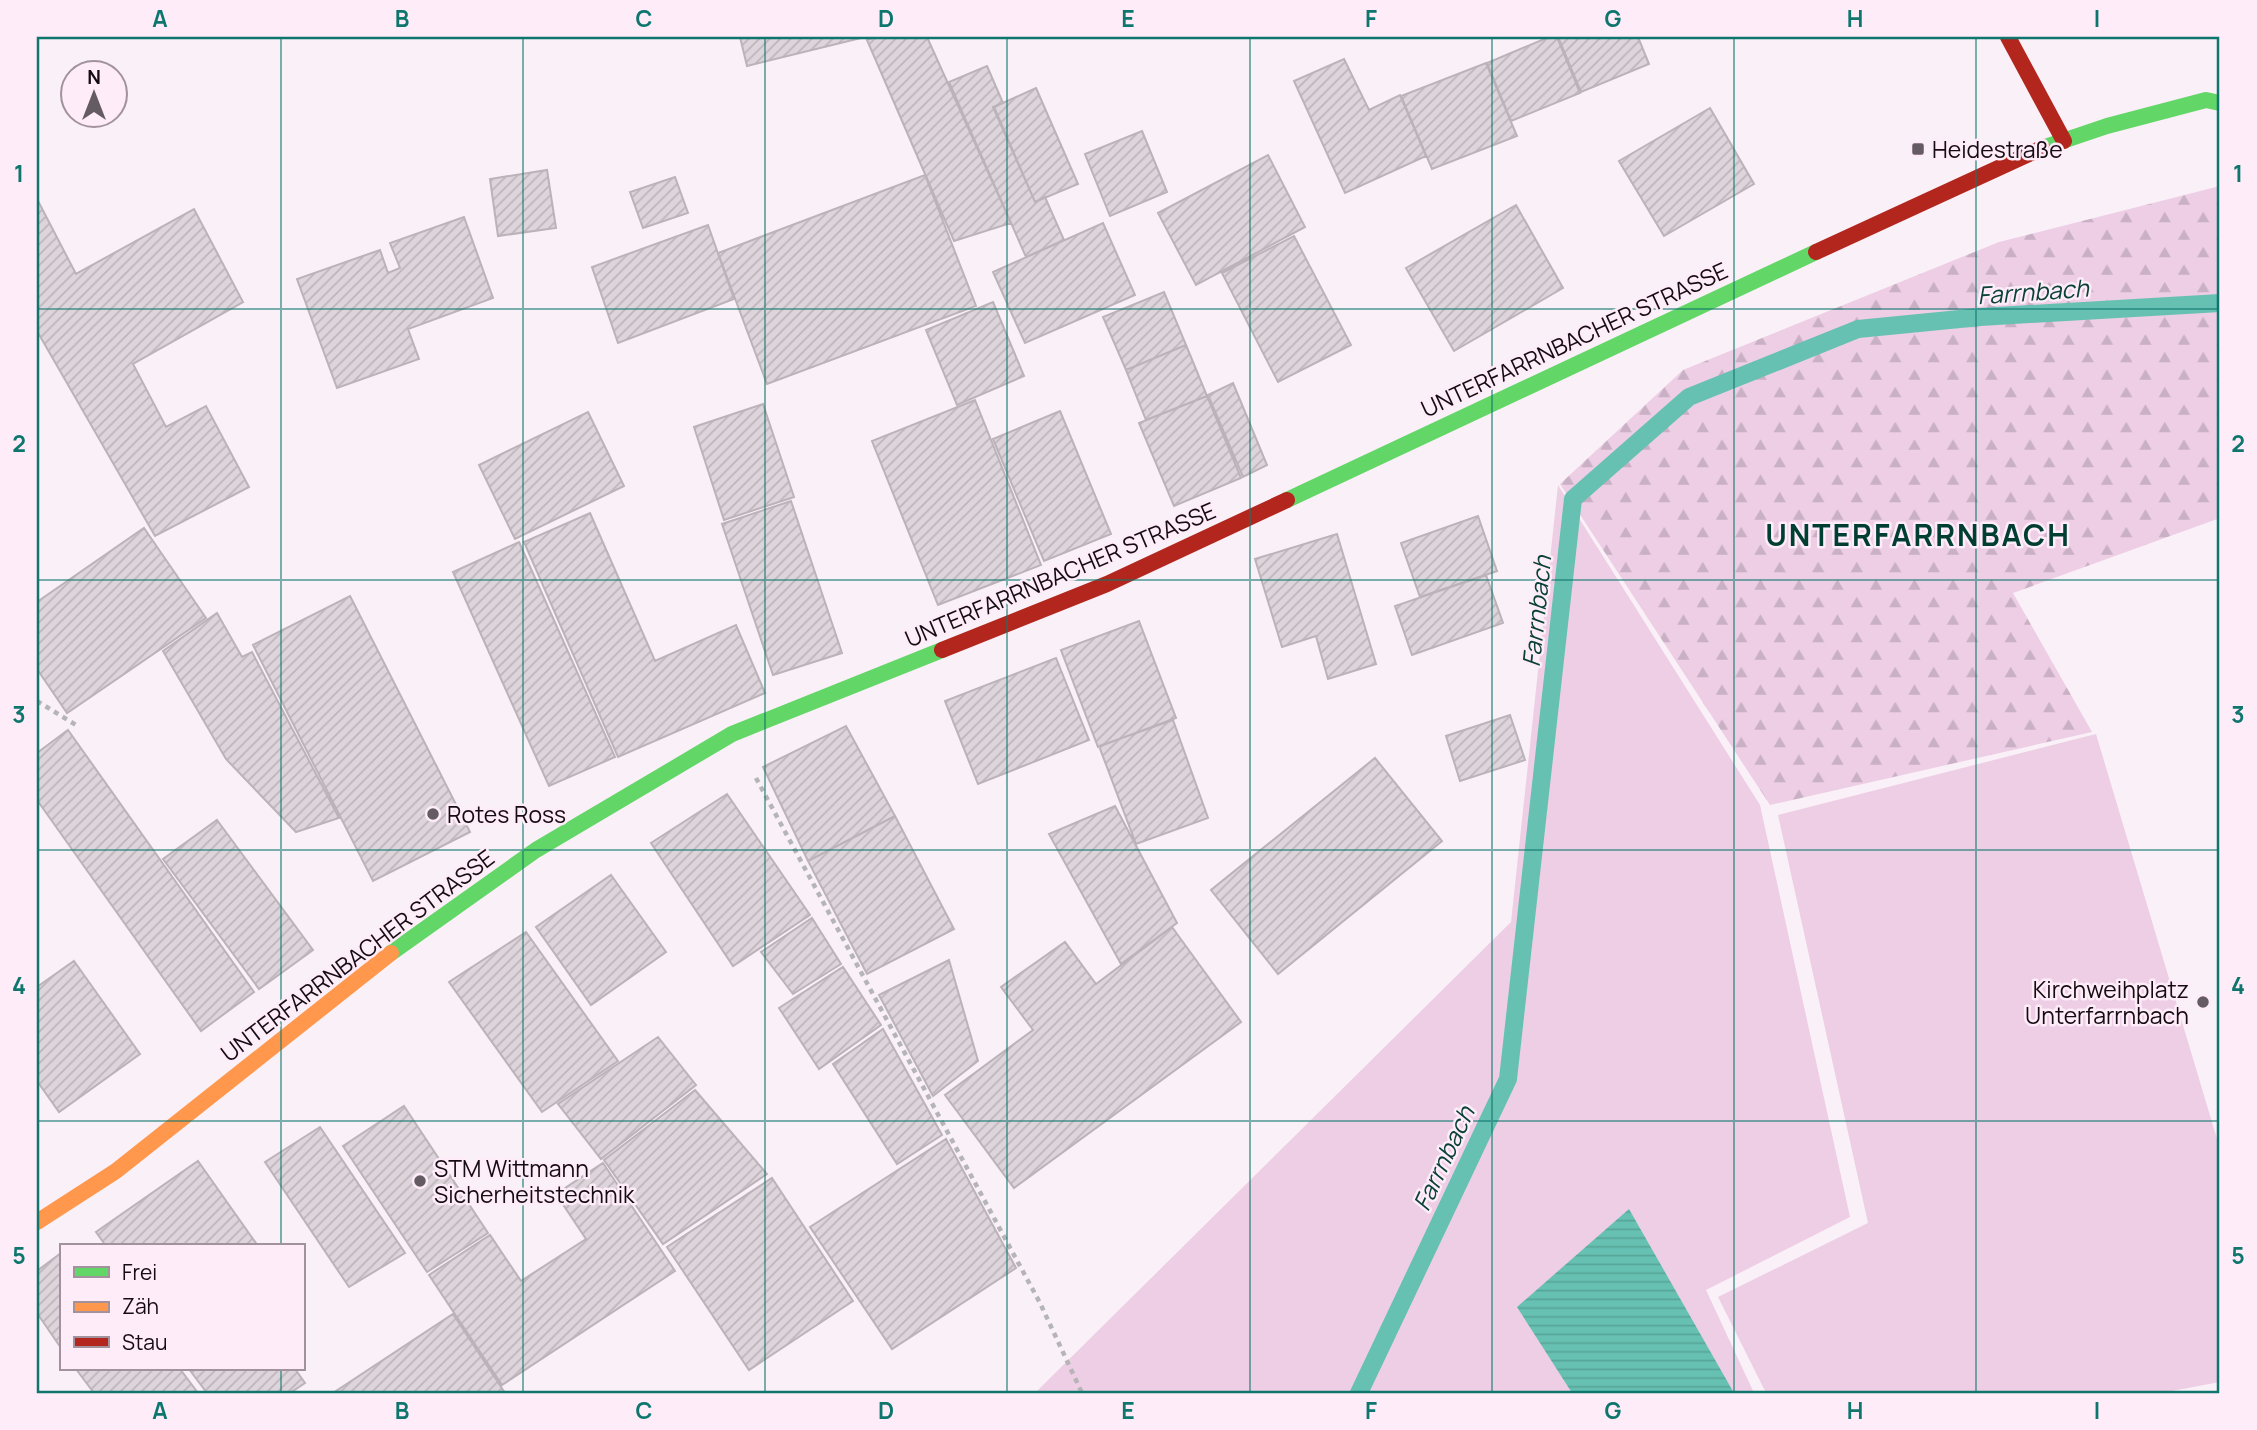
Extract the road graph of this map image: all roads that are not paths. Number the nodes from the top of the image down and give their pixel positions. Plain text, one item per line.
1 (2008, 37) edge
2 (2220, 103) edge
3 (2064, 141) junction
4 (37, 1222) edge

1 - 3 street
2 - 3 street, UNTERFARRNBACHER STRASSE
3 - 4 street, UNTERFARRNBACHER STRASSE

